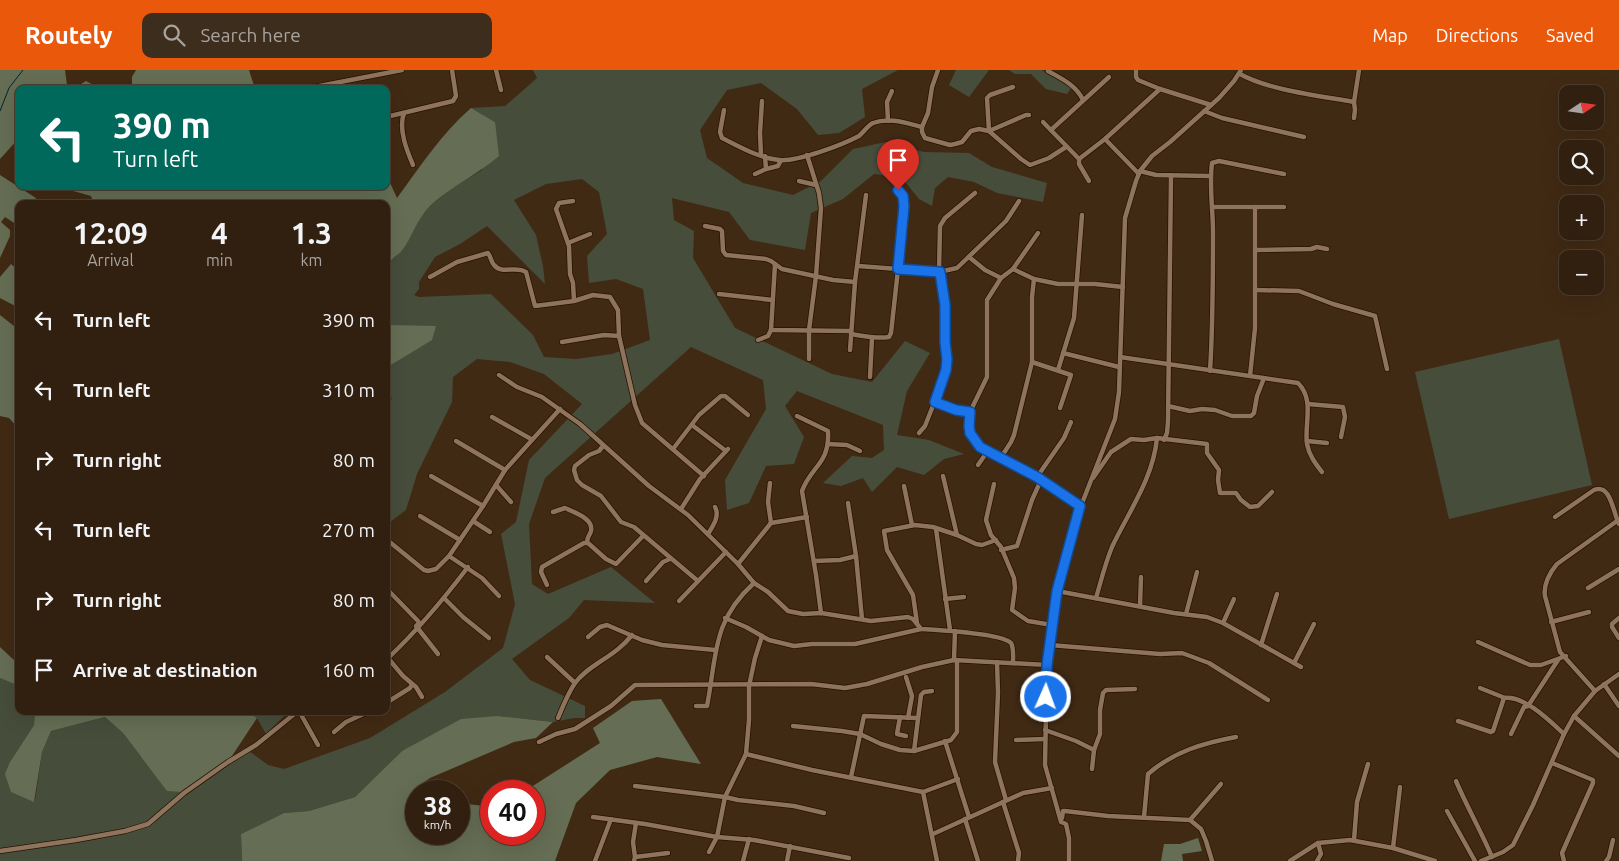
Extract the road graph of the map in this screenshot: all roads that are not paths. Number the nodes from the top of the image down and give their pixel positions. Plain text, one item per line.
1 (402, 70) edge
2 (452, 70) edge
3 (496, 70) edge
4 (938, 70) edge
5 (1136, 70) edge
6 (1359, 70) edge
7 (1048, 71) edge
8 (1240, 72) edge
9 (1109, 77) dead end
10 (325, 85) edge
11 (1013, 87) dead end
12 (1160, 89) junction
13 (501, 90) dead end
14 (892, 91) dead end
15 (1083, 100) junction
16 (762, 101) dead end
17 (1354, 102) junction
18 (1211, 105) junction
19 (724, 110) dead end
20 (1204, 111) junction
21 (404, 113) junction
22 (1030, 115) dead end
23 (390, 116) edge
24 (1354, 118) dead end
25 (888, 121) junction
26 (1043, 122) dead end
27 (922, 127) junction
28 (1050, 130) junction
29 (989, 131) junction
30 (1304, 138) dead end
31 (1105, 139) junction
32 (1066, 147) junction
33 (807, 155) junction
34 (765, 157) junction
35 (1079, 159) junction
36 (781, 160) junction
37 (413, 165) dead end
38 (766, 169) junction
39 (1139, 173) junction
40 (756, 174) dead end
41 (1284, 174) dead end
42 (1171, 176) junction
43 (1210, 176) junction
44 (799, 180) dead end
45 (1089, 181) dead end
46 (816, 185) junction
47 (895, 189) dead end
48 (975, 193) dead end
49 (866, 195) dead end
50 (573, 201) dead end
51 (1019, 201) dead end
52 (1213, 207) junction
53 (1255, 207) junction
54 (1284, 207) dead end
55 (1082, 214) dead end
56 (705, 226) dead end
57 (1038, 233) dead end
58 (590, 234) dead end
59 (568, 243) junction
60 (1327, 248) dead end
61 (1255, 250) junction
62 (969, 256) junction
63 (775, 264) junction
64 (858, 266) junction
65 (898, 269) junction
66 (1013, 269) junction
67 (940, 272) junction
68 (816, 276) junction
69 (430, 277) dead end
70 (1001, 278) junction
71 (1034, 279) junction
72 (855, 282) junction
73 (1078, 284) junction
74 (1123, 287) junction
75 (1255, 290) junction
76 (719, 294) dead end
77 (772, 300) junction
78 (574, 301) junction
79 (771, 330) junction
80 (809, 330) junction
81 (851, 332) junction
82 (619, 336) junction
83 (872, 338) junction
84 (758, 340) dead end
85 (562, 342) dead end
86 (850, 350) dead end
87 (1063, 353) junction
88 (1120, 357) junction
89 (809, 359) dead end
90 (1032, 362) junction
91 (1168, 364) junction
92 (1119, 367) junction
93 (1386, 369) dead end
94 (1058, 370) junction
95 (1210, 371) junction
96 (499, 375) dead end
97 (1250, 376) junction
98 (870, 378) dead end
99 (1264, 378) junction
100 (935, 402) junction
101 (1308, 404) junction
102 (1168, 406) junction
103 (1060, 408) dead end
104 (560, 409) junction
105 (970, 412) junction
106 (748, 415) dead end
107 (797, 416) dead end
108 (492, 417) dead end
109 (1071, 422) dead end
110 (692, 425) junction
111 (919, 433) dead end
112 (1341, 437) dead end
113 (1157, 438) junction
114 (531, 439) junction
115 (1164, 440) junction
116 (456, 441) dead end
117 (1307, 441) junction
118 (1327, 443) dead end
119 (828, 444) junction
120 (603, 446) junction
121 (673, 449) junction
122 (860, 451) dead end
123 (987, 452) junction
124 (1000, 458) junction
125 (978, 465) dead end
126 (505, 470) junction
127 (1322, 472) dead end
128 (431, 476) dead end
129 (704, 476) junction
130 (943, 476) dead end
131 (1039, 479) junction
132 (770, 483) dead end
133 (994, 484) dead end
134 (496, 485) junction
135 (1088, 485) junction
136 (904, 486) dead end
137 (1272, 492) dead end
138 (511, 502) dead end
139 (848, 503) dead end
140 (483, 506) junction
141 (1080, 506) junction
142 (715, 507) dead end
143 (681, 509) junction
144 (553, 512) dead end
145 (420, 516) dead end
146 (806, 517) junction
147 (1555, 517) dead end
148 (473, 521) junction
149 (771, 522) junction
150 (1618, 523) edge
151 (912, 525) junction
152 (936, 529) junction
153 (490, 532) dead end
154 (708, 534) junction
155 (957, 535) junction
156 (642, 537) junction
157 (460, 540) junction
158 (996, 540) junction
159 (390, 542) edge
160 (587, 542) junction
161 (1001, 550) junction
162 (726, 552) junction
163 (449, 556) junction
164 (856, 556) junction
165 (670, 558) junction
166 (814, 562) junction
167 (738, 564) junction
168 (468, 567) junction
169 (1619, 569) edge
170 (1197, 572) dead end
171 (1141, 577) dead end
172 (646, 580) dead end
173 (698, 581) junction
174 (754, 583) junction
175 (547, 585) dead end
176 (1588, 588) dead end
177 (1057, 591) junction
178 (390, 592) edge
179 (1277, 594) dead end
180 (499, 596) dead end
181 (964, 597) dead end
182 (444, 598) junction
183 (1096, 598) junction
184 (944, 599) junction
185 (1234, 599) dead end
186 (679, 601) dead end
187 (1140, 606) junction
188 (821, 612) junction
189 (1589, 612) dead end
190 (1186, 614) junction
191 (725, 618) junction
192 (1619, 618) edge
193 (862, 619) junction
194 (1551, 622) junction
195 (917, 623) junction
196 (1223, 623) junction
197 (1314, 624) dead end
198 (1052, 625) junction
199 (417, 629) junction
200 (921, 629) junction
201 (952, 631) junction
202 (632, 636) junction
203 (762, 636) junction
204 (588, 637) dead end
205 (488, 638) dead end
206 (1619, 638) edge
207 (1478, 642) dead end
208 (1050, 645) junction
209 (1261, 645) junction
210 (715, 650) junction
211 (438, 654) dead end
212 (390, 656) edge
213 (1566, 656) junction
214 (547, 657) dead end
215 (956, 660) junction
216 (1558, 660) junction
217 (390, 662) edge
218 (997, 662) junction
219 (1013, 663) junction
220 (1294, 663) junction
221 (1047, 665) junction
222 (1301, 667) dead end
223 (1619, 674) edge
224 (906, 677) dead end
225 (575, 683) junction
226 (412, 684) junction
227 (712, 684) junction
228 (1604, 684) junction
229 (749, 686) junction
230 (1480, 688) dead end
231 (1134, 689) dead end
232 (932, 691) dead end
233 (1595, 691) junction
234 (422, 697) dead end
235 (1505, 698) junction
236 (390, 700) edge
237 (1268, 700) dead end
238 (696, 706) dead end
239 (1528, 706) junction
240 (1619, 706) edge
241 (293, 715) edge
242 (301, 715) edge
243 (361, 715) edge
244 (1574, 716) junction
245 (900, 717) junction
246 (558, 718) dead end
247 (908, 718) junction
248 (917, 718) junction
249 (1458, 721) dead end
250 (793, 726) dead end
251 (1045, 730) junction
252 (334, 732) dead end
253 (860, 734) junction
254 (1511, 734) dead end
255 (1564, 734) junction
256 (906, 736) dead end
257 (1236, 737) dead end
258 (1045, 739) junction
259 (1016, 740) dead end
260 (945, 741) junction
261 (539, 742) dead end
262 (318, 745) dead end
263 (1094, 750) junction
264 (914, 751) junction
265 (746, 754) junction
266 (1619, 756) edge
267 (1552, 763) junction
268 (1368, 764) dead end
269 (1092, 769) dead end
270 (851, 777) junction
271 (958, 779) junction
272 (1456, 781) dead end
273 (1221, 784) dead end
274 (636, 786) dead end
275 (1052, 788) junction
276 (1400, 788) dead end
277 (923, 792) junction
278 (725, 796) junction
279 (1004, 801) junction
280 (1447, 811) dead end
281 (824, 813) dead end
282 (593, 817) dead end
283 (1144, 817) junction
284 (967, 818) junction
285 (611, 819) junction
286 (1190, 820) junction
287 (1061, 822) junction
288 (636, 823) junction
289 (933, 834) junction
290 (717, 837) junction
291 (749, 839) junction
292 (1354, 840) junction
293 (1613, 840) dead end
294 (1318, 843) junction
295 (790, 846) junction
296 (1393, 848) junction
297 (0, 850) edge
298 (709, 852) dead end
299 (668, 853) dead end
300 (634, 859) edge
301 (1418, 859) edge
302 (1490, 859) edge
303 (595, 861) edge
304 (744, 861) edge
305 (787, 861) edge
306 (845, 861) edge
307 (937, 861) edge
308 (978, 861) edge
309 (1018, 861) edge
310 (1069, 861) edge
311 (1212, 861) edge
312 (1290, 861) edge
313 (1317, 861) edge
314 (1435, 861) edge
315 (1475, 861) edge
316 (1481, 861) edge
317 (1564, 861) edge
318 (1606, 861) edge

1 - 10 street
2 - 21 street
3 - 13 street
4 - 27 street
5 - 12 street
6 - 17 street
7 - 15 street
8 - 17 street
8 - 18 street
9 - 15 street
11 - 29 street
12 - 18 street
12 - 31 street
14 - 25 street
15 - 28 street
16 - 34 street
17 - 24 street
18 - 20 street
19 - 34 street
20 - 30 street
20 - 39 street
21 - 23 street
21 - 37 street
22 - 29 street
25 - 27 street
25 - 33 street
26 - 28 street
27 - 29 street
28 - 32 street
29 - 32 street
31 - 35 street
31 - 39 street
32 - 35 street
33 - 36 street
33 - 46 street
34 - 36 street
34 - 38 street
35 - 45 street
36 - 38 street
38 - 40 street
39 - 42 street
39 - 74 street
41 - 43 street
42 - 43 street
42 - 91 street
43 - 52 street
44 - 46 street
46 - 68 street
47 - 65 street
48 - 67 street
49 - 64 street
50 - 59 street
51 - 62 street
52 - 53 street
52 - 95 street
53 - 54 street
53 - 61 street
55 - 73 street
56 - 63 street
57 - 66 street
58 - 59 street
59 - 78 street
60 - 61 street
61 - 75 street
62 - 67 street
62 - 70 street
63 - 68 street
63 - 77 street
64 - 65 street
64 - 72 street
65 - 67 street
65 - 83 street
66 - 70 street
66 - 71 street
67 - 100 street
68 - 72 street
68 - 80 street
69 - 78 street
70 - 105 street
71 - 73 street
71 - 90 street
72 - 81 street
73 - 74 street
73 - 87 street
74 - 88 street
75 - 93 street
75 - 97 street
76 - 77 street
77 - 79 street
78 - 82 street
79 - 80 street
79 - 84 street
80 - 81 street
80 - 89 street
81 - 83 street
81 - 86 street
82 - 85 street
82 - 121 street
83 - 98 street
87 - 92 street
87 - 94 street
88 - 91 street
88 - 92 street
90 - 94 street
90 - 124 street
91 - 95 street
91 - 102 street
92 - 135 street
94 - 103 street
95 - 97 street
96 - 104 street
97 - 99 street
99 - 101 street
99 - 102 street
100 - 105 street
100 - 111 street
101 - 112 street
101 - 117 street
102 - 115 street
104 - 114 street
104 - 120 street
105 - 123 street
106 - 110 street
107 - 119 street
108 - 114 street
109 - 131 street
110 - 121 street
110 - 129 street
113 - 115 street
113 - 135 street
113 - 183 street
114 - 126 street
115 - 137 street
116 - 126 street
117 - 118 street
117 - 127 street
119 - 122 street
119 - 146 street
120 - 143 street
120 - 156 street
121 - 129 street
123 - 124 street
123 - 125 street
124 - 131 street
126 - 134 street
128 - 140 street
129 - 143 street
130 - 155 street
131 - 141 street
131 - 161 street
132 - 149 street
133 - 158 street
134 - 138 street
134 - 140 street
135 - 141 street
136 - 151 street
139 - 164 street
140 - 148 street
141 - 177 street
142 - 154 street
143 - 154 street
144 - 160 street
145 - 157 street
146 - 149 street
146 - 166 street
147 - 150 street
148 - 153 street
148 - 157 street
149 - 167 street
150 - 194 street
151 - 152 street
151 - 195 street
152 - 155 street
152 - 184 street
154 - 162 street
155 - 158 street
156 - 160 street
156 - 165 street
157 - 163 street
158 - 161 street
159 - 163 street
160 - 175 street
161 - 198 street
162 - 167 street
162 - 173 street
163 - 168 street
164 - 166 street
164 - 193 street
165 - 172 street
165 - 173 street
166 - 188 street
167 - 174 street
168 - 180 street
168 - 182 street
169 - 176 street
170 - 190 street
171 - 187 street
173 - 186 street
174 - 188 street
174 - 191 street
177 - 183 street
177 - 198 street
178 - 199 street
179 - 209 street
181 - 184 street
182 - 199 street
182 - 205 street
183 - 187 street
184 - 201 street
185 - 196 street
187 - 190 street
188 - 193 street
189 - 194 street
190 - 196 street
191 - 203 street
191 - 210 street
192 - 206 street
193 - 195 street
194 - 213 street
195 - 200 street
196 - 209 street
197 - 220 street
198 - 208 street
199 - 211 street
199 - 212 street
200 - 201 street
200 - 203 street
201 - 215 street
201 - 219 street
202 - 204 street
202 - 210 street
202 - 225 street
203 - 229 street
207 - 216 street
208 - 221 street
208 - 237 street
209 - 220 street
210 - 227 street
213 - 216 street
213 - 233 street
214 - 225 street
215 - 218 street
215 - 229 street
215 - 260 street
216 - 239 street
217 - 226 street
218 - 219 street
218 - 279 street
219 - 221 street
220 - 222 street
221 - 251 street
223 - 228 street
224 - 247 street
225 - 246 street
226 - 234 street
226 - 236 street
227 - 229 street
227 - 238 street
227 - 261 street
228 - 233 street
228 - 240 street
229 - 265 street
230 - 235 street
231 - 263 street
232 - 248 street
233 - 244 street
235 - 239 street
235 - 249 street
239 - 254 street
239 - 255 street
241 - 297 street
242 - 262 street
243 - 252 street
244 - 255 street
244 - 266 street
245 - 247 street
245 - 253 street
245 - 256 street
247 - 248 street
248 - 264 street
250 - 253 street
251 - 258 street
251 - 263 street
253 - 264 street
253 - 270 street
255 - 267 street
257 - 283 street
258 - 259 street
258 - 275 street
260 - 264 street
260 - 271 street
263 - 269 street
265 - 270 street
265 - 278 street
267 - 302 street
267 - 317 street
268 - 292 street
270 - 277 street
271 - 277 street
271 - 284 street
272 - 302 street
273 - 286 street
274 - 278 street
275 - 279 street
275 - 287 street
276 - 296 street
277 - 289 street
278 - 281 street
278 - 290 street
279 - 284 street
279 - 309 street
280 - 315 street
282 - 285 street
283 - 286 street
283 - 287 street
284 - 289 street
284 - 308 street
285 - 288 street
285 - 303 street
286 - 311 street
287 - 310 street
288 - 290 street
288 - 300 street
289 - 307 street
290 - 291 street
290 - 298 street
291 - 295 street
291 - 304 street
292 - 294 street
292 - 296 street
293 - 318 street
294 - 312 street
294 - 313 street
295 - 305 street
295 - 306 street
296 - 301 street
299 - 300 street
301 - 314 street
302 - 316 street

